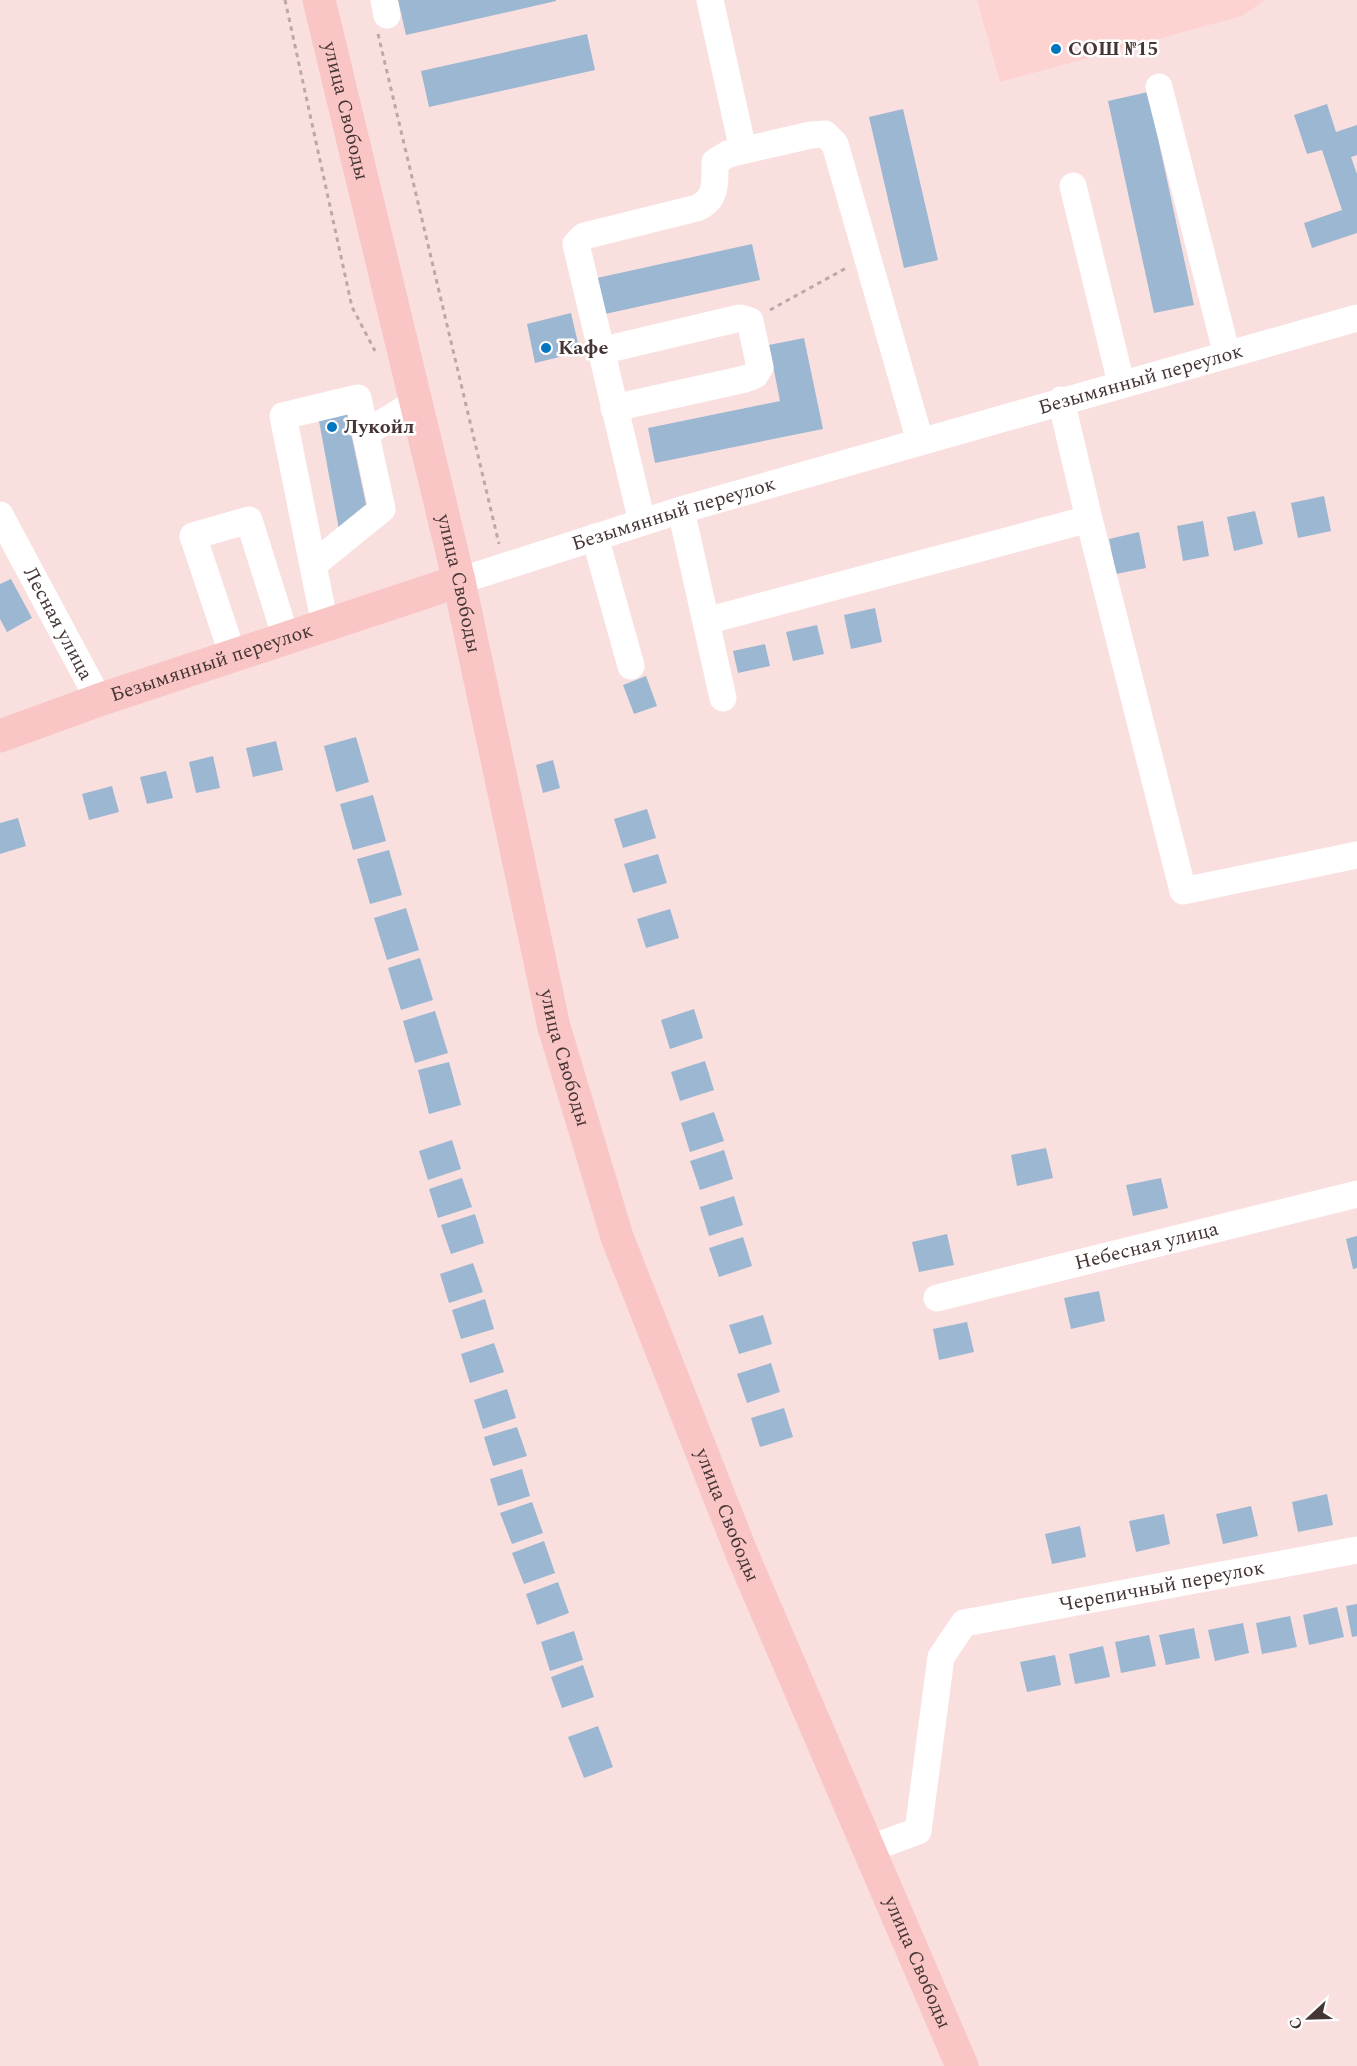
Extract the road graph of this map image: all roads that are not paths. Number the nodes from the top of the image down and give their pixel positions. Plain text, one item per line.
1 (319, 0) edge
2 (710, 0) edge
3 (1159, 87) dead end
4 (743, 150) junction
5 (1073, 186) dead end
6 (1357, 318) edge
7 (600, 351) junction
8 (1227, 355) junction
9 (1121, 384) junction
10 (1061, 400) junction
11 (416, 402) junction
12 (614, 408) junction
13 (366, 433) junction
14 (920, 441) junction
15 (681, 510) junction
16 (0, 515) edge
17 (1089, 519) junction
18 (642, 522) junction
19 (595, 537) junction
20 (313, 565) junction
21 (459, 581) junction
22 (706, 621) junction
23 (325, 626) junction
24 (286, 638) junction
25 (233, 656) junction
26 (631, 666) dead end
27 (723, 698) dead end
28 (99, 700) junction
29 (0, 736) edge
30 (1357, 855) edge
31 (1357, 1194) edge
32 (937, 1298) dead end
33 (1357, 1550) edge
34 (869, 1849) junction
35 (962, 2066) edge

1 - 11 main road, улица Свободы
2 - 4 street
3 - 8 street
4 - 7 street
4 - 14 street
5 - 9 street
6 - 8 street, Безымянный переулок
7 - 12 street
7 - 12 street
8 - 9 street, Безымянный переулок
9 - 10 street, Безымянный переулок
10 - 14 street, Безымянный переулок
10 - 17 street
11 - 13 street
11 - 21 main road, улица Свободы
12 - 18 street
13 - 20 street
13 - 20 street
14 - 15 street, Безымянный переулок
15 - 18 street, Безымянный переулок
15 - 22 street
16 - 28 street, Лесная улица
17 - 22 street
17 - 30 street
18 - 19 street, Безымянный переулок
19 - 21 street, Безымянный переулок
19 - 26 street
20 - 23 street
21 - 23 main road, Безымянный переулок
21 - 34 main road, улица Свободы
22 - 27 street
23 - 24 main road, Безымянный переулок
24 - 25 main road, Безымянный переулок
24 - 25 street
25 - 28 main road, Безымянный переулок
28 - 29 main road, Безымянный переулок
31 - 32 street, Небесная улица
33 - 34 street, Черепичный переулок
34 - 35 main road, улица Свободы

